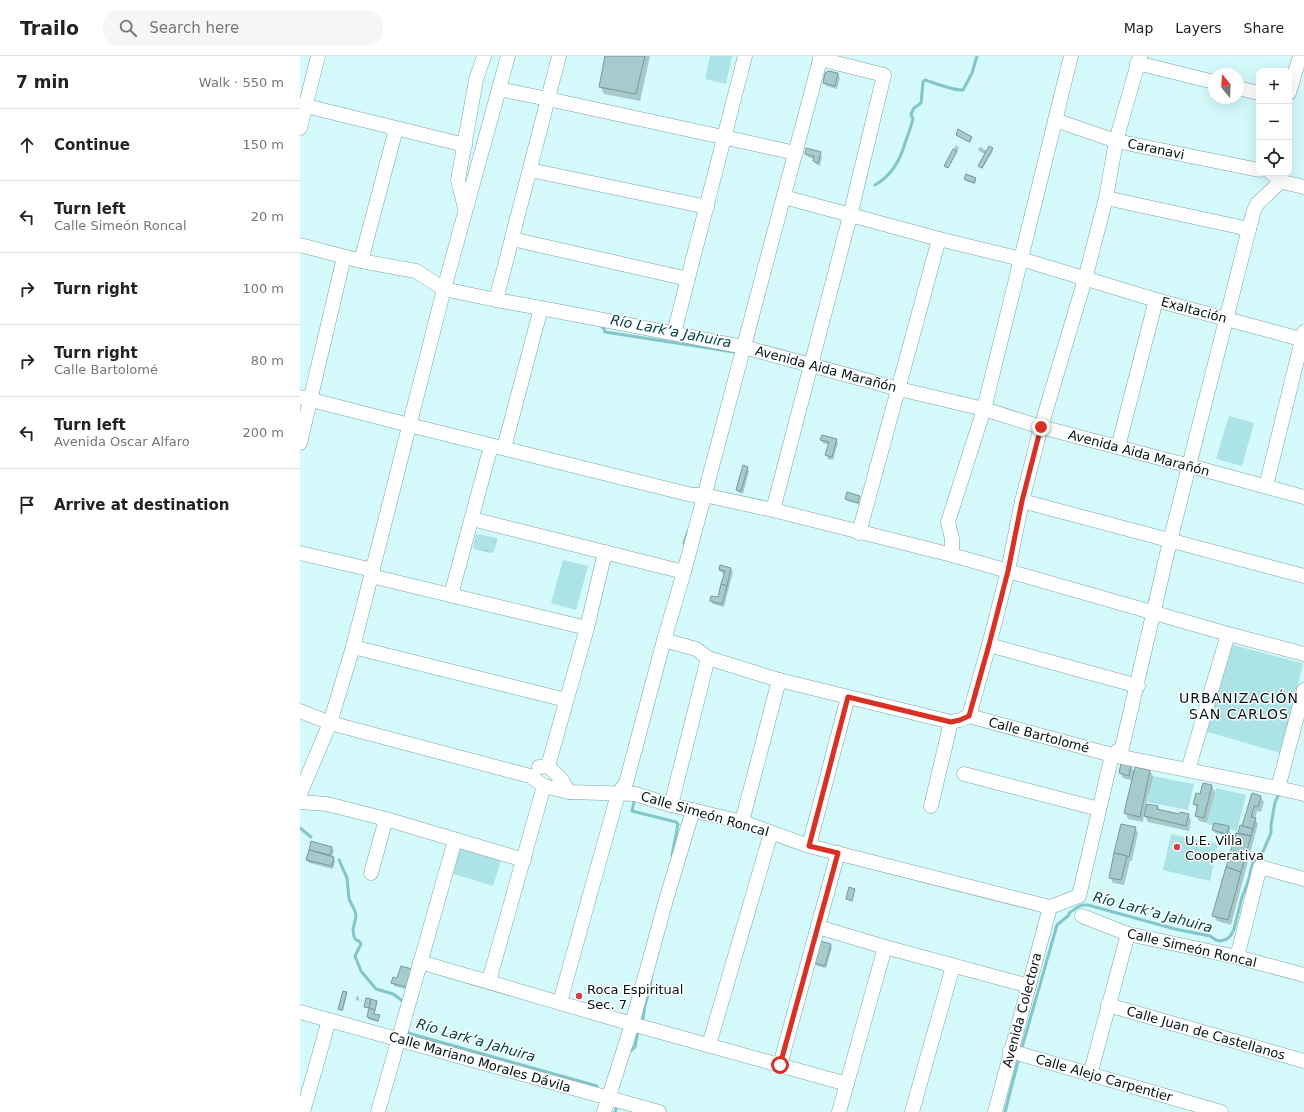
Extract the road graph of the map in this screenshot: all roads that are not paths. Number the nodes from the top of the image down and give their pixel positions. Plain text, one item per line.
1 (318, 56) edge
2 (484, 56) edge
3 (508, 56) edge
4 (559, 56) edge
5 (745, 56) edge
6 (1071, 56) edge
7 (1300, 56) edge
8 (821, 58) edge
9 (1138, 59) edge
10 (1208, 80) edge
11 (1292, 83) edge
12 (305, 86) edge
13 (499, 89) junction
14 (1244, 89) edge
15 (1256, 92) edge
16 (548, 99) junction
17 (306, 106) junction
18 (1055, 120) junction
19 (300, 128) edge
20 (396, 129) junction
21 (725, 138) junction
22 (1116, 141) junction
23 (465, 145) junction
24 (796, 153) junction
25 (1256, 169) edge
26 (530, 170) junction
27 (1274, 177) edge
28 (1304, 187) edge
29 (784, 197) junction
30 (1106, 198) junction
31 (707, 207) junction
32 (465, 210) junction
33 (850, 216) junction
34 (1249, 229) junction
35 (512, 239) junction
36 (939, 239) junction
37 (300, 245) edge
38 (344, 257) junction
39 (1021, 259) junction
40 (361, 261) junction
41 (688, 278) junction
42 (1085, 279) junction
43 (444, 289) junction
44 (496, 300) junction
45 (1156, 300) junction
46 (541, 308) junction
47 (1226, 319) junction
48 (674, 333) junction
49 (1303, 337) edge
50 (744, 347) junction
51 (810, 366) junction
52 (899, 389) junction
53 (306, 398) edge
54 (984, 409) junction
55 (409, 425) junction
56 (1041, 427) junction
57 (300, 443) edge
58 (498, 447) junction
59 (1118, 447) junction
60 (1190, 466) junction
61 (1266, 486) junction
62 (704, 494) junction
63 (1304, 496) edge
64 (1022, 501) junction
65 (773, 510) junction
66 (472, 519) junction
67 (859, 533) junction
68 (1170, 541) junction
69 (605, 552) junction
70 (300, 553) edge
71 (952, 556) junction
72 (1008, 571) junction
73 (684, 572) junction
74 (372, 573) junction
75 (1304, 576) edge
76 (451, 595) junction
77 (1153, 613) junction
78 (587, 628) junction
79 (1228, 634) junction
80 (664, 640) junction
81 (989, 645) junction
82 (353, 647) junction
83 (1304, 654) edge
84 (708, 658) junction
85 (779, 680) junction
86 (1138, 686) junction
87 (1304, 690) edge
88 (848, 697) junction
89 (566, 700) junction
90 (300, 711) edge
91 (969, 716) junction
92 (951, 722) junction
93 (330, 723) junction
94 (1112, 756) junction
95 (548, 766) junction
96 (1188, 770) junction
97 (964, 774) dead end
98 (530, 776) junction
99 (544, 786) junction
100 (1278, 788) junction
101 (569, 792) junction
102 (300, 794) edge
103 (618, 794) junction
104 (1304, 794) edge
105 (300, 802) edge
106 (671, 805) junction
107 (931, 806) dead end
108 (1099, 809) junction
109 (693, 810) junction
110 (386, 819) junction
111 (742, 822) junction
112 (771, 833) junction
113 (455, 840) junction
114 (809, 846) junction
115 (838, 853) junction
116 (524, 860) junction
117 (371, 873) dead end
118 (1304, 878) edge
119 (1050, 907) junction
120 (1082, 916) dead end
121 (818, 927) junction
122 (1128, 934) junction
123 (885, 948) junction
124 (1236, 957) junction
125 (420, 962) junction
126 (953, 966) junction
127 (1304, 975) edge
128 (489, 981) junction
129 (1029, 986) junction
130 (560, 1002) junction
131 (1108, 1005) junction
132 (300, 1012) edge
133 (329, 1020) junction
134 (632, 1024) junction
135 (399, 1039) junction
136 (709, 1045) junction
137 (1010, 1051) junction
138 (1304, 1061) edge
139 (780, 1065) junction
140 (1090, 1075) junction
141 (846, 1084) junction
142 (609, 1098) junction
143 (303, 1112) edge
144 (378, 1112) edge
145 (604, 1112) edge
146 (659, 1112) edge
147 (839, 1112) edge
148 (912, 1112) edge
149 (995, 1112) edge
150 (1221, 1112) edge

1 - 12 street
2 - 23 street
3 - 13 street
4 - 16 street
5 - 21 street
6 - 18 street
7 - 11 street
8 - 24 street
8 - 33 street
9 - 10 street
9 - 22 street
12 - 17 street
13 - 16 street
13 - 32 street
14 - 15 street
16 - 21 street
16 - 26 street
17 - 19 street
17 - 20 street
18 - 22 street, Caranavi
18 - 39 street
20 - 23 street
20 - 40 street
21 - 24 street
21 - 31 street
22 - 25 street, Caranavi
22 - 30 street
23 - 32 street
24 - 29 street
26 - 31 street
26 - 35 street
27 - 28 street
27 - 34 street
29 - 33 street, Exaltación
29 - 50 street
30 - 34 street
30 - 42 street
31 - 41 street
32 - 43 street
33 - 36 street, Exaltación
33 - 51 street
34 - 47 street
35 - 41 street
35 - 44 street
36 - 39 street, Exaltación
36 - 52 street
37 - 38 street, Avenida Aida Marañón
38 - 40 street, Avenida Aida Marañón
38 - 53 street
39 - 42 street, Exaltación
39 - 54 street
40 - 43 street, Avenida Aida Marañón
41 - 48 street
42 - 45 street, Exaltación
42 - 56 street
43 - 44 street, Avenida Aida Marañón
43 - 55 street
44 - 46 street, Avenida Aida Marañón
45 - 47 street, Exaltación
45 - 59 street
46 - 48 street, Avenida Aida Marañón
46 - 58 street
47 - 49 street, Exaltación
47 - 60 street
48 - 50 street, Avenida Aida Marañón
49 - 61 street
50 - 51 street, Avenida Aida Marañón
50 - 62 street
51 - 52 street, Avenida Aida Marañón
51 - 65 street
52 - 54 street, Avenida Aida Marañón
52 - 67 street
53 - 55 street
53 - 57 street
54 - 56 street, Avenida Aida Marañón
54 - 71 street
55 - 58 street
55 - 74 street
56 - 59 street, Avenida Aida Marañón
56 - 64 street
58 - 62 street
58 - 66 street
59 - 60 street, Avenida Aida Marañón
60 - 61 street, Avenida Aida Marañón
60 - 68 street
61 - 63 street, Avenida Aida Marañón
62 - 65 street
62 - 73 street
64 - 68 street
64 - 72 street
65 - 67 street
66 - 69 street
66 - 76 street
67 - 71 street
68 - 75 street
68 - 77 street
69 - 73 street
69 - 78 street
70 - 74 street
71 - 72 street
72 - 77 street
72 - 81 street
73 - 80 street
74 - 76 street
74 - 82 street
76 - 78 street
77 - 79 street
77 - 86 street
78 - 89 street
79 - 83 street
79 - 96 street
80 - 84 street
80 - 103 street
81 - 86 street
81 - 91 street
82 - 89 street
82 - 93 street
84 - 85 street
84 - 106 street
85 - 88 street
85 - 111 street
86 - 94 street
87 - 100 street
88 - 92 street
88 - 114 street
89 - 95 street
90 - 93 street, Calle Simeón Roncal
91 - 92 street
91 - 94 street, Calle Bartolomé
92 - 107 street
93 - 98 street, Calle Simeón Roncal
93 - 102 street
94 - 96 street, Calle Bartolomé
94 - 108 street
95 - 98 street
95 - 101 street
96 - 100 street, Calle Bartolomé
97 - 108 street
98 - 99 street, Calle Simeón Roncal
99 - 101 street, Calle Simeón Roncal
99 - 116 street
100 - 104 street, Calle Bartolomé
101 - 103 street, Calle Simeón Roncal
103 - 106 street, Calle Simeón Roncal
103 - 130 street
105 - 110 street
106 - 109 street, Calle Simeón Roncal
108 - 119 street
109 - 111 street, Calle Simeón Roncal
109 - 134 street
110 - 113 street
110 - 117 street
111 - 112 street, Calle Simeón Roncal
112 - 114 street, Calle Simeón Roncal
112 - 136 street
113 - 116 street
113 - 125 street
114 - 115 street, Calle Simeón Roncal
115 - 119 street, Calle Simeón Roncal
115 - 121 street
116 - 128 street
118 - 124 street
119 - 129 street, Avenida Colectora
120 - 122 street, Calle Simeón Roncal
121 - 123 street
121 - 139 street
122 - 124 street, Calle Simeón Roncal
122 - 131 street
123 - 126 street
123 - 141 street
124 - 127 street, Calle Simeón Roncal
125 - 128 street
125 - 135 street
126 - 129 street
126 - 148 street
128 - 130 street
129 - 137 street, Avenida Colectora
130 - 134 street
131 - 138 street, Calle Juan de Castellanos
131 - 140 street
132 - 133 street, Calle Mariano Morales Dávila
133 - 135 street, Calle Mariano Morales Dávila
133 - 143 street
134 - 136 street
134 - 142 street
135 - 142 street, Calle Mariano Morales Dávila
135 - 144 street
136 - 139 street
137 - 140 street, Calle Alejo Carpentier
137 - 149 street, Avenida Colectora
139 - 141 street
140 - 150 street, Calle Alejo Carpentier
141 - 147 street
142 - 145 street
142 - 146 street, Calle Mariano Morales Dávila

